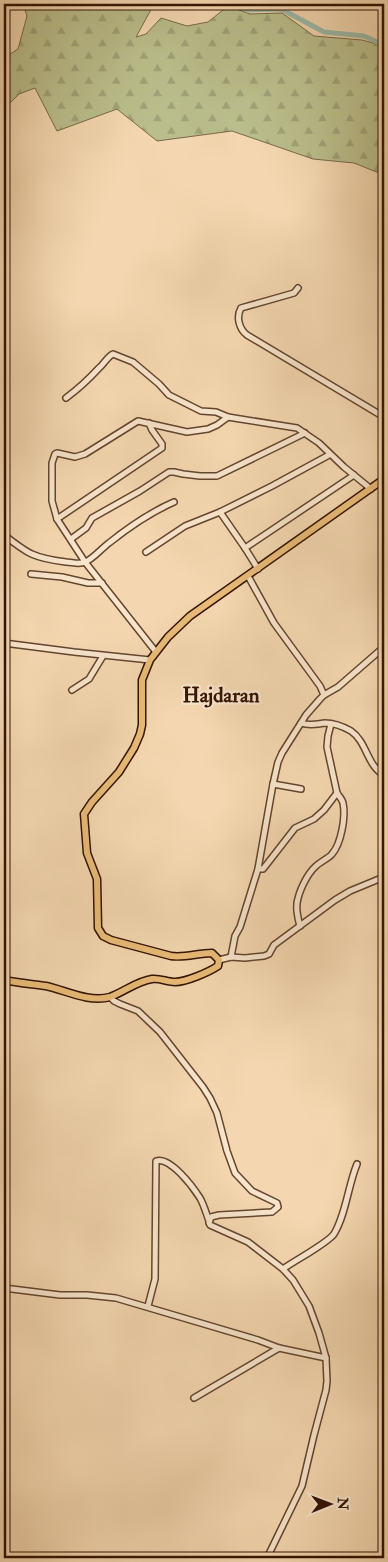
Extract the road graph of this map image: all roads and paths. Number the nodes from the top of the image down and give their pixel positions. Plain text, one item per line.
1 (298, 288) dead end
2 (66, 398) dead end
3 (228, 417) junction
4 (384, 417) edge
5 (149, 423) junction
6 (304, 433) junction
7 (329, 455) junction
8 (354, 475) junction
9 (384, 479) edge
10 (371, 489) junction
11 (174, 502) dead end
12 (220, 512) junction
13 (57, 519) junction
14 (4, 535) edge
15 (71, 539) junction
16 (245, 548) junction
17 (146, 552) dead end
18 (85, 562) junction
19 (258, 569) junction
20 (32, 574) dead end
21 (248, 576) junction
22 (102, 583) junction
23 (4, 643) edge
24 (384, 647) edge
25 (156, 652) junction
26 (103, 656) junction
27 (150, 660) junction
28 (72, 690) dead end
29 (324, 695) junction
30 (301, 723) junction
31 (331, 724) junction
32 (384, 775) edge
33 (273, 784) junction
34 (301, 789) dead end
35 (338, 792) junction
36 (258, 869) junction
37 (384, 878) edge
38 (300, 926) junction
39 (231, 957) junction
40 (219, 960) junction
41 (4, 980) edge
42 (110, 997) junction
43 (357, 1164) dead end
44 (209, 1221) junction
45 (283, 1269) junction
46 (4, 1288) edge
47 (148, 1306) junction
48 (280, 1348) junction
49 (326, 1358) junction
50 (194, 1398) dead end
51 (267, 1558) edge

1 - 4 street
2 - 3 street
3 - 5 street
3 - 6 street
5 - 13 street
5 - 13 street
6 - 7 street
6 - 15 street
7 - 8 street
7 - 12 street
8 - 10 street
8 - 16 street
9 - 10 main road
10 - 19 main road
11 - 18 street
12 - 16 street
12 - 17 street
13 - 15 street
14 - 18 street
15 - 18 street
16 - 19 street
18 - 22 street
19 - 21 main road
20 - 22 street
21 - 25 main road
21 - 29 street
22 - 25 street
23 - 26 street
24 - 29 street
25 - 27 main road
26 - 27 street
26 - 28 street
27 - 40 main road
29 - 30 street
30 - 31 street
30 - 33 street
31 - 32 street
31 - 35 street
33 - 34 street
33 - 36 street
35 - 36 street
35 - 38 street
36 - 39 street
37 - 38 street
38 - 39 street
39 - 40 street
40 - 42 main road
41 - 42 main road
42 - 44 street
43 - 45 street
44 - 45 street
44 - 47 street
45 - 49 street
46 - 47 street
47 - 48 street
48 - 49 street
48 - 50 street
49 - 51 street

